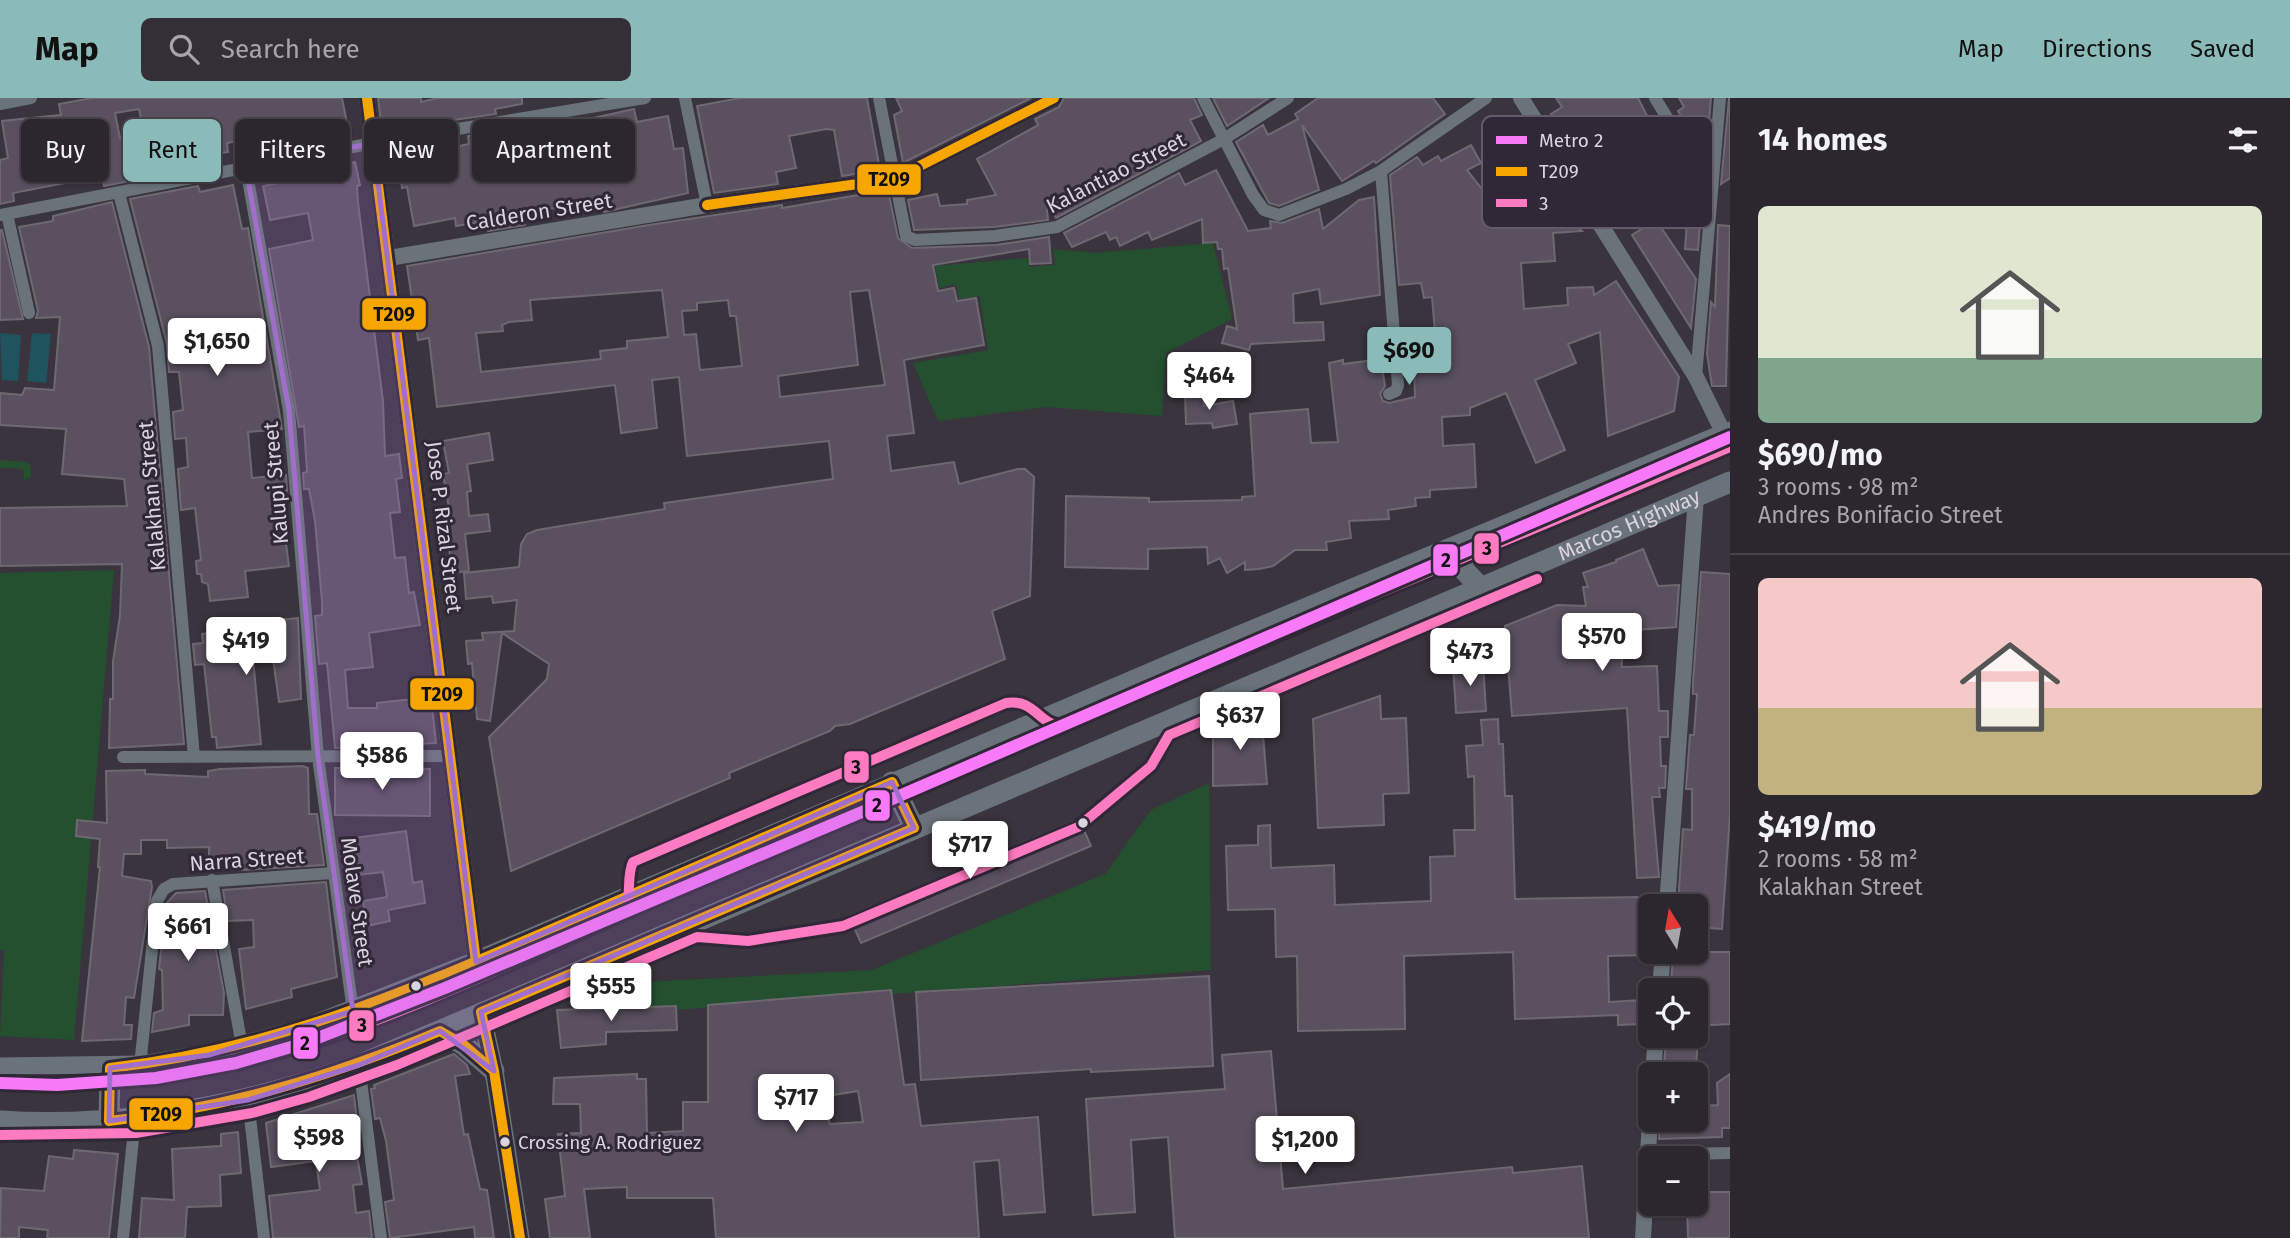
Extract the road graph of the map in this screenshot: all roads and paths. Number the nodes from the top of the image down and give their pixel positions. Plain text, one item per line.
1 (31, 98) edge
2 (367, 98) edge
3 (645, 98) edge
4 (685, 98) edge
5 (879, 98) edge
6 (1054, 98) edge
7 (1203, 98) edge
8 (1288, 98) edge
9 (1486, 98) edge
10 (1521, 98) edge
11 (1655, 98) edge
12 (1720, 98) edge
13 (0, 104) edge
14 (1532, 116) edge
15 (1666, 116) edge
16 (370, 119) edge
17 (458, 129) edge
18 (1224, 139) junction
19 (235, 170) edge
20 (1381, 171) junction
21 (894, 179) junction
22 (248, 182) edge
23 (378, 182) edge
24 (1713, 190) edge
25 (119, 193) junction
26 (706, 205) junction
27 (4, 214) edge
28 (1603, 228) edge
29 (1710, 228) edge
30 (389, 258) junction
31 (29, 313) dead end
32 (1696, 377) junction
33 (1390, 394) dead end
34 (1727, 433) edge
35 (1730, 482) edge
36 (1696, 496) junction
37 (1461, 545) junction
38 (1434, 556) junction
39 (1480, 587) junction
40 (1454, 598) junction
41 (123, 757) dead end
42 (194, 757) junction
43 (318, 757) junction
44 (451, 757) junction
45 (892, 782) junction
46 (914, 828) junction
47 (333, 873) junction
48 (212, 880) junction
49 (1668, 894) edge
50 (476, 962) junction
51 (353, 1011) junction
52 (481, 1012) junction
53 (440, 1031) junction
54 (242, 1046) junction
55 (359, 1065) junction
56 (140, 1066) junction
57 (0, 1068) edge
58 (110, 1068) junction
59 (494, 1071) junction
60 (248, 1100) junction
61 (135, 1119) junction
62 (0, 1121) edge
63 (109, 1121) junction
64 (1730, 1153) edge
65 (1708, 1154) edge
66 (1644, 1216) edge
67 (123, 1238) edge
68 (264, 1238) edge
69 (381, 1238) edge
70 (520, 1238) edge
71 (1643, 1238) edge

1 - 13 street
2 - 16 street, Jose P. Rizal Street
3 - 17 street
4 - 26 street
5 - 21 street
6 - 21 street, Calderon Street
7 - 18 street
8 - 18 street, Kalantiao Street
9 - 20 street
10 - 14 street
11 - 15 street
12 - 24 street
18 - 20 street
18 - 21 street, Kalantiao Street
19 - 25 street
20 - 33 street
21 - 26 street, Calderon Street
22 - 43 street, Kalupi Street
23 - 30 street, Jose P. Rizal Street
25 - 27 street
25 - 42 street, Kalakhan Street
26 - 30 street, Calderon Street
27 - 31 street
28 - 32 street
29 - 32 street
30 - 44 street, Jose P. Rizal Street
32 - 34 street
34 - 37 main road
35 - 36 main road, Marcos Highway
36 - 39 main road, Marcos Highway
36 - 49 street
37 - 38 main road
37 - 39 main road
38 - 40 main road
38 - 45 main road
39 - 40 main road, Marcos Highway
40 - 46 main road, Marcos Highway
41 - 42 street
42 - 43 street
43 - 44 street
43 - 47 street, Molave Street
44 - 50 street, Jose P. Rizal Street
45 - 46 main road
45 - 50 main road
46 - 52 main road, Marcos Highway
47 - 48 street, Narra Street
47 - 51 street, Molave Street
48 - 54 street
48 - 56 street, Narra Street
50 - 51 main road
51 - 54 main road
52 - 53 main road, Marcos Highway
52 - 59 main road
53 - 55 main road, Marcos Highway
53 - 59 main road
54 - 56 main road
55 - 60 main road, Marcos Highway
55 - 69 street
56 - 58 main road
57 - 58 main road
58 - 63 main road
59 - 70 main road
60 - 61 main road, Marcos Highway
60 - 68 street
61 - 63 main road, Marcos Highway
61 - 67 street
62 - 63 main road, Marcos Highway
64 - 65 street
66 - 71 street

